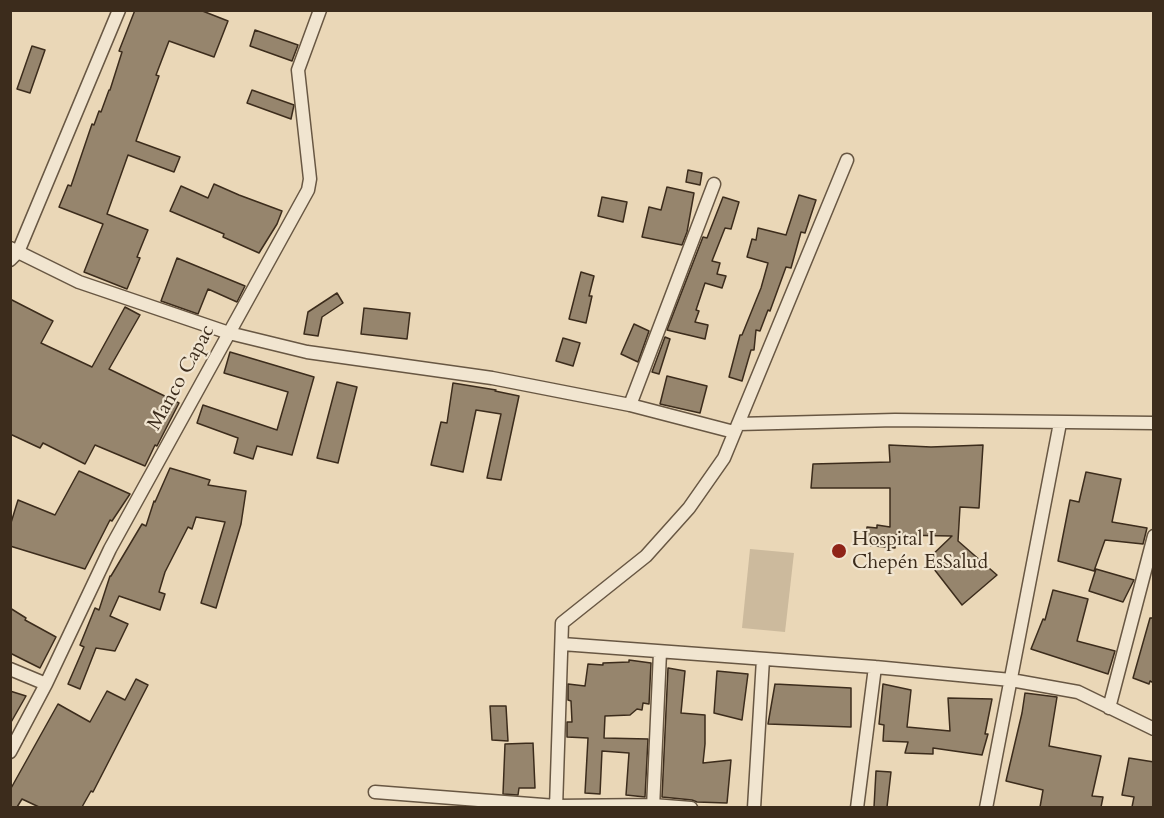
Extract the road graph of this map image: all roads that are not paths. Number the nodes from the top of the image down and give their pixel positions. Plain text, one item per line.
1 (119, 10) edge
2 (320, 10) edge
3 (847, 160) dead end
4 (714, 184) dead end
5 (13, 253) edge
6 (229, 333) junction
7 (630, 405) junction
8 (1060, 423) junction
9 (1154, 423) edge
10 (736, 428) junction
11 (1154, 536) edge
12 (562, 644) junction
13 (660, 652) junction
14 (763, 659) junction
15 (875, 667) junction
16 (10, 669) edge
17 (1011, 680) junction
18 (46, 684) junction
19 (1109, 708) junction
20 (1154, 729) edge
21 (10, 752) edge
22 (375, 792) dead end
23 (653, 806) edge
24 (556, 807) edge
25 (691, 807) edge
26 (754, 807) edge
27 (857, 807) edge
28 (986, 807) edge

1 - 5 street
2 - 6 street, Manco Capac
3 - 10 street
4 - 7 street
5 - 6 street
6 - 7 street
6 - 18 street, Manco Capac
7 - 10 street
8 - 9 street
8 - 10 street
8 - 17 street
10 - 12 street
11 - 19 street
12 - 13 street
12 - 24 street
13 - 14 street
13 - 23 street
14 - 15 street
14 - 26 street
15 - 17 street
15 - 27 street
16 - 18 street
17 - 19 street
17 - 28 street
18 - 21 street, Manco Capac
19 - 20 street
22 - 24 street
23 - 24 street
23 - 25 street

